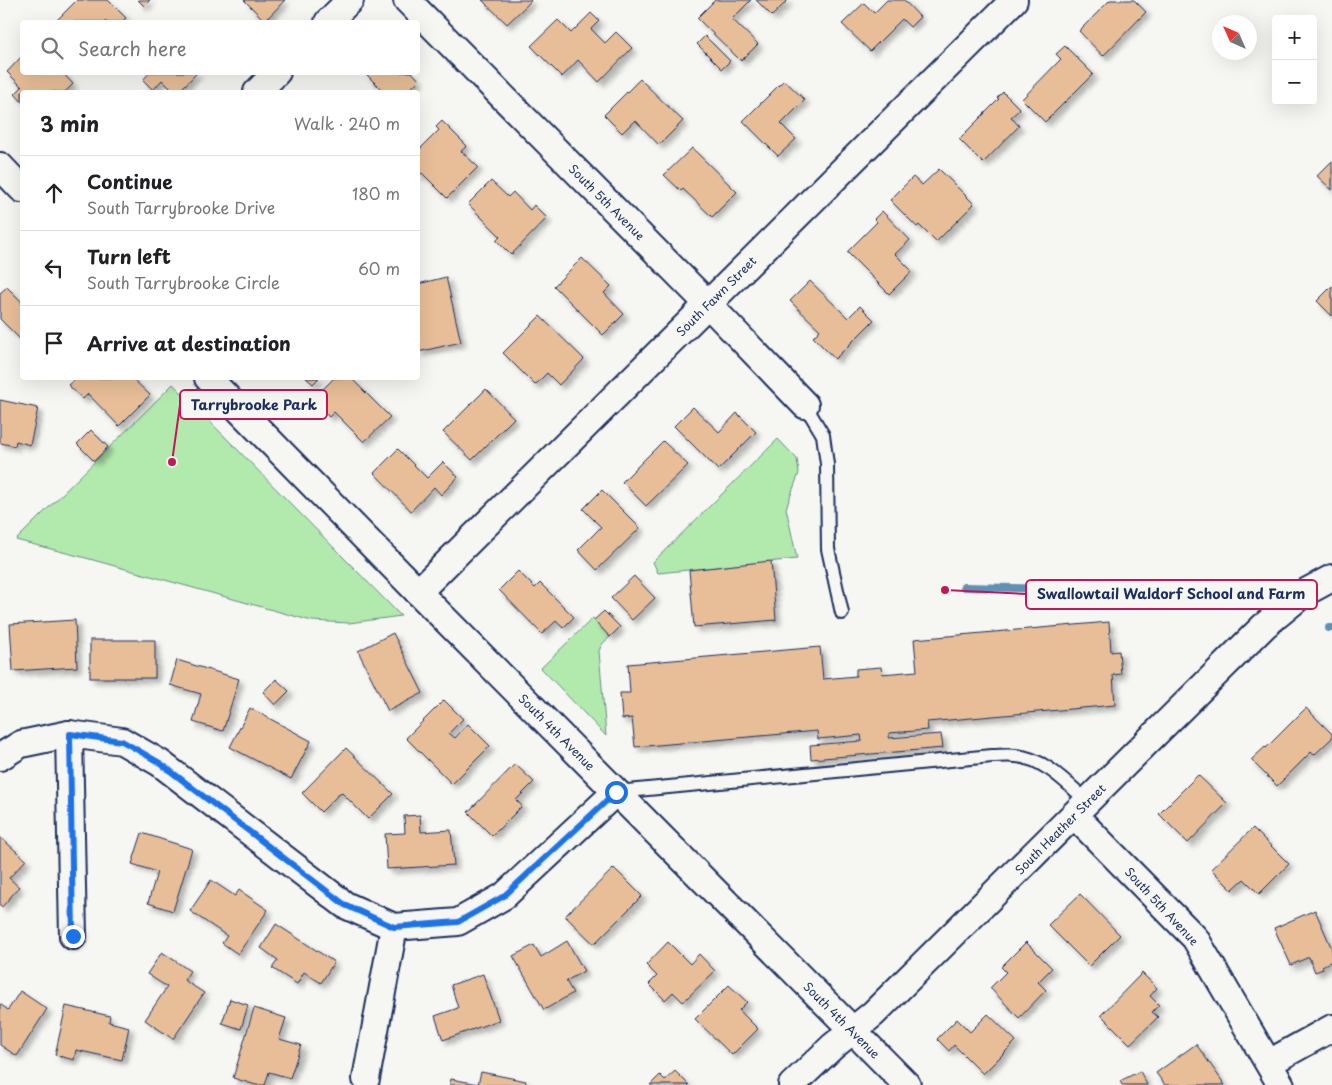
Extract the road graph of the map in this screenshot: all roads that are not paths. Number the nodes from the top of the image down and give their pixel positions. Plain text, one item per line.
1 (350, 0) edge
2 (407, 0) edge
3 (999, 5) edge
4 (330, 20) edge
5 (274, 75) edge
6 (259, 90) edge
7 (0, 166) edge
8 (20, 187) edge
9 (708, 304) junction
10 (210, 380) edge
11 (805, 405) joint
12 (1332, 578) edge
13 (418, 592) junction
14 (842, 613) dead end
15 (70, 734) junction
16 (0, 757) edge
17 (616, 792) junction
18 (1081, 809) junction
19 (394, 927) junction
20 (73, 936) dead end
21 (1332, 1028) edge
22 (853, 1031) junction
23 (1275, 1074) edge
24 (366, 1079) dead end
25 (792, 1085) edge
26 (907, 1085) edge

1 - 4 street
2 - 9 street, South 5th Avenue
3 - 9 street, South Fawn Street
5 - 6 street
7 - 8 street
9 - 11 street, South 5th Avenue
9 - 13 street, South Fawn Street
10 - 13 street, South 4th Avenue
11 - 14 lane
12 - 18 street, South Heather Street
13 - 17 street, South 4th Avenue
15 - 16 street
15 - 19 street
15 - 20 street
17 - 18 lane
17 - 19 street
17 - 22 street, South 4th Avenue
18 - 22 street, South Heather Street
18 - 23 street, South 5th Avenue
19 - 24 street
21 - 23 street
22 - 25 street, South Heather Street
22 - 26 street, South 4th Avenue

